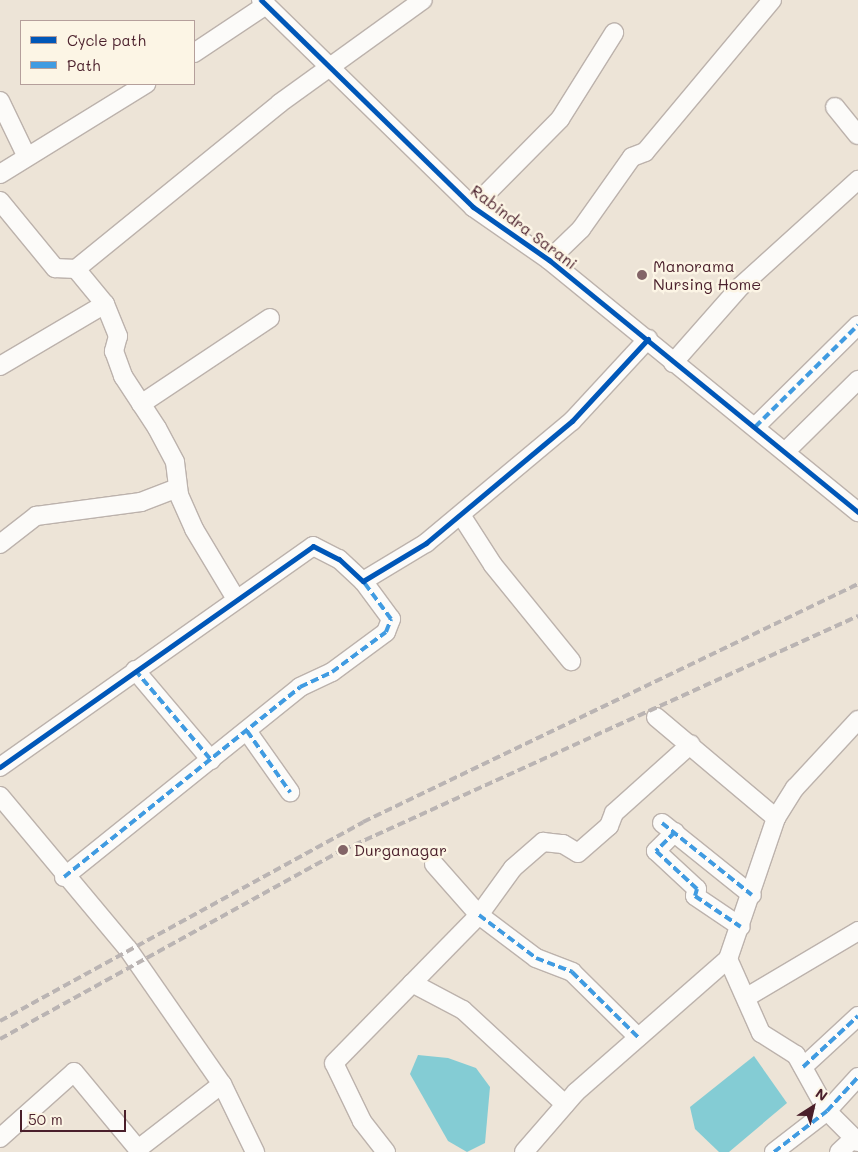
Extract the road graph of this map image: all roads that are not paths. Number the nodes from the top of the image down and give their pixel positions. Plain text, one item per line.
1 (423, 0) edge
2 (772, 0) edge
3 (263, 3) edge
4 (614, 33) dead end
5 (195, 52) edge
6 (329, 68) junction
7 (144, 85) edge
8 (0, 101) edge
9 (835, 107) dead end
10 (858, 135) edge
11 (26, 155) junction
12 (0, 174) edge
13 (858, 180) edge
14 (0, 201) edge
15 (473, 207) junction
16 (549, 260) junction
17 (76, 269) junction
18 (105, 304) junction
19 (270, 318) dead end
20 (858, 325) edge
21 (648, 340) junction
22 (673, 363) junction
23 (0, 366) edge
24 (858, 380) edge
25 (134, 394) junction
26 (755, 427) junction
27 (785, 452) junction
28 (177, 488) junction
29 (858, 512) edge
30 (461, 515) junction
31 (0, 544) edge
32 (363, 582) junction
33 (236, 599) junction
34 (571, 661) dead end
35 (135, 670) junction
36 (656, 717) dead end
37 (858, 720) edge
38 (247, 731) junction
39 (690, 744) junction
40 (211, 760) junction
41 (0, 767) edge
42 (290, 792) dead end
43 (0, 796) edge
44 (776, 818) junction
45 (434, 864) dead end
46 (64, 877) junction
47 (752, 895) junction
48 (479, 916) junction
49 (741, 927) junction
50 (858, 930) edge
51 (728, 960) junction
52 (412, 983) junction
53 (747, 997) junction
54 (858, 1016) edge
55 (638, 1037) junction
56 (802, 1067) junction
57 (858, 1077) edge
58 (222, 1084) junction
59 (565, 1104) junction
60 (827, 1111) junction
61 (0, 1138) edge
62 (856, 1140) edge
63 (255, 1152) edge
64 (386, 1152) edge
65 (524, 1152) edge
66 (774, 1152) edge
67 (839, 1152) edge

1 - 6 street
2 - 16 street
3 - 5 street
3 - 6 street, Rabindra Sarani
4 - 15 street
6 - 15 street, Rabindra Sarani
6 - 17 street
7 - 11 street
8 - 11 street
9 - 10 street
11 - 12 street
13 - 22 street
14 - 17 street
15 - 16 street, Rabindra Sarani
16 - 21 street, Rabindra Sarani
17 - 18 street
18 - 23 street
18 - 25 street
19 - 25 street
20 - 26 street
21 - 22 street, Rabindra Sarani
21 - 30 street
22 - 26 street, Rabindra Sarani
24 - 27 street
25 - 28 street
26 - 27 street, Rabindra Sarani
27 - 29 street, Rabindra Sarani
28 - 31 street
28 - 33 street
30 - 32 street
30 - 34 street
32 - 33 street
32 - 38 street
33 - 35 street
35 - 40 street
35 - 41 street
36 - 39 street
37 - 44 street
38 - 40 street
38 - 42 street
39 - 44 street
39 - 48 street
40 - 46 street
43 - 46 street
44 - 47 street
45 - 48 street
46 - 58 street
47 - 49 street
47 - 49 street
48 - 52 street
48 - 55 street
49 - 51 street
50 - 53 street
51 - 53 street
51 - 55 street
52 - 59 street
52 - 64 street
53 - 56 street
54 - 56 street
55 - 59 street
56 - 60 street
57 - 60 street
58 - 61 street
58 - 63 street
59 - 65 street
60 - 62 street
60 - 66 street
62 - 67 street

